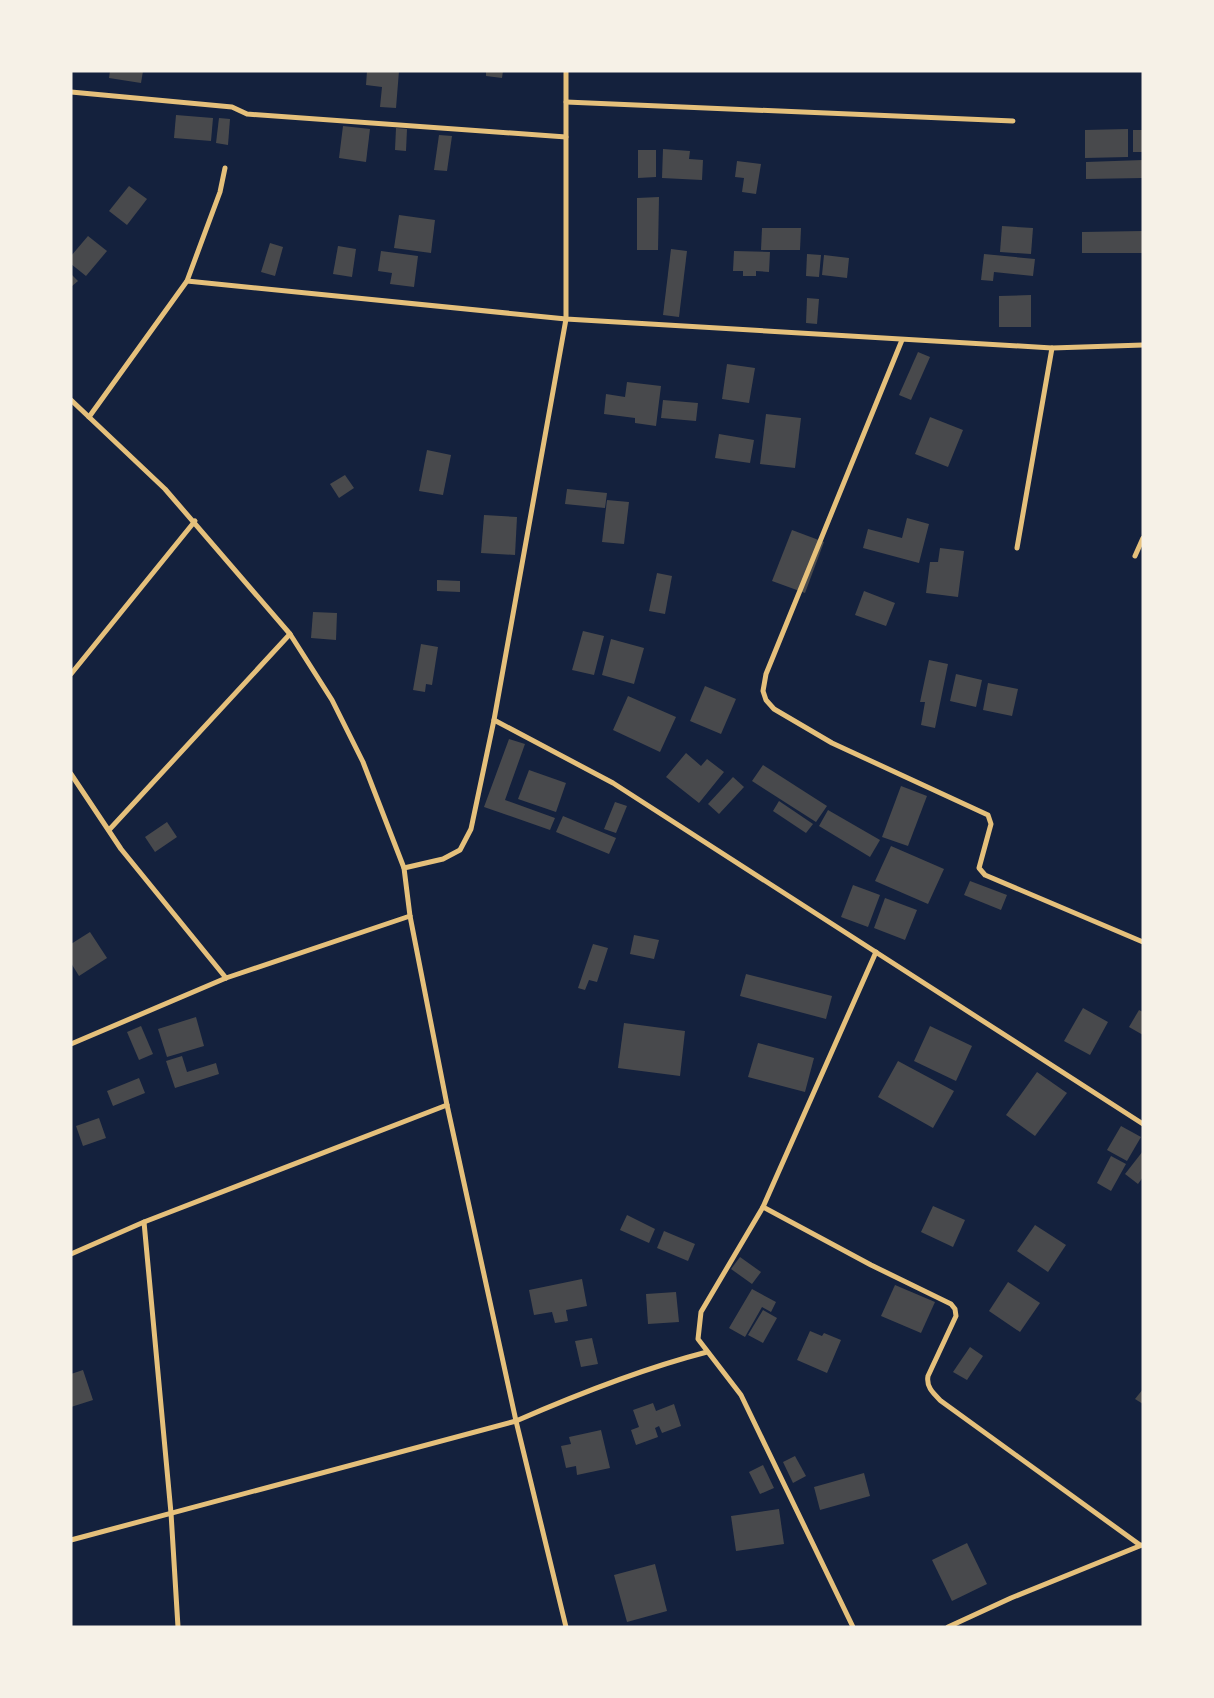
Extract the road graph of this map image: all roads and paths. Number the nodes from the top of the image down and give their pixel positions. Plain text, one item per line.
1 (566, 71) edge
2 (71, 92) edge
3 (566, 102) junction
4 (1013, 122) dead end
5 (566, 137) junction
6 (226, 168) dead end
7 (187, 280) junction
8 (566, 319) junction
9 (902, 340) junction
10 (1143, 345) edge
11 (1052, 348) junction
12 (71, 400) edge
13 (89, 417) junction
14 (195, 521) junction
15 (1143, 538) edge
16 (1017, 548) dead end
17 (1135, 556) dead end
18 (290, 634) junction
19 (71, 674) edge
20 (494, 720) junction
21 (71, 774) edge
22 (109, 830) junction
23 (404, 868) junction
24 (410, 916) junction
25 (1143, 942) edge
26 (876, 952) junction
27 (226, 978) junction
28 (71, 1044) edge
29 (447, 1106) junction
30 (1143, 1124) edge
31 (763, 1207) junction
32 (144, 1222) junction
33 (71, 1254) edge
34 (707, 1352) junction
35 (516, 1421) junction
36 (171, 1513) junction
37 (71, 1540) edge
38 (1142, 1545) edge
39 (178, 1627) edge
40 (566, 1627) edge
41 (853, 1627) edge
42 (948, 1627) edge

1 - 3 street
2 - 5 street
3 - 4 street
3 - 5 street
5 - 8 street
6 - 7 street
7 - 8 street
7 - 13 street
8 - 9 street
8 - 20 street
9 - 11 street
9 - 25 street
10 - 11 street
11 - 16 street
12 - 13 street
13 - 14 street
14 - 18 street
14 - 19 street
15 - 17 street
18 - 22 street
18 - 23 street
20 - 23 street
20 - 26 street
21 - 22 street
22 - 27 street
23 - 24 street
24 - 27 street
24 - 29 street
26 - 30 street
26 - 31 street
27 - 28 street
29 - 32 street
29 - 35 street
31 - 34 street
31 - 38 street
32 - 33 street
32 - 36 street
34 - 35 street
34 - 41 street
35 - 36 street
35 - 40 street
36 - 37 street
36 - 39 street
38 - 42 street

